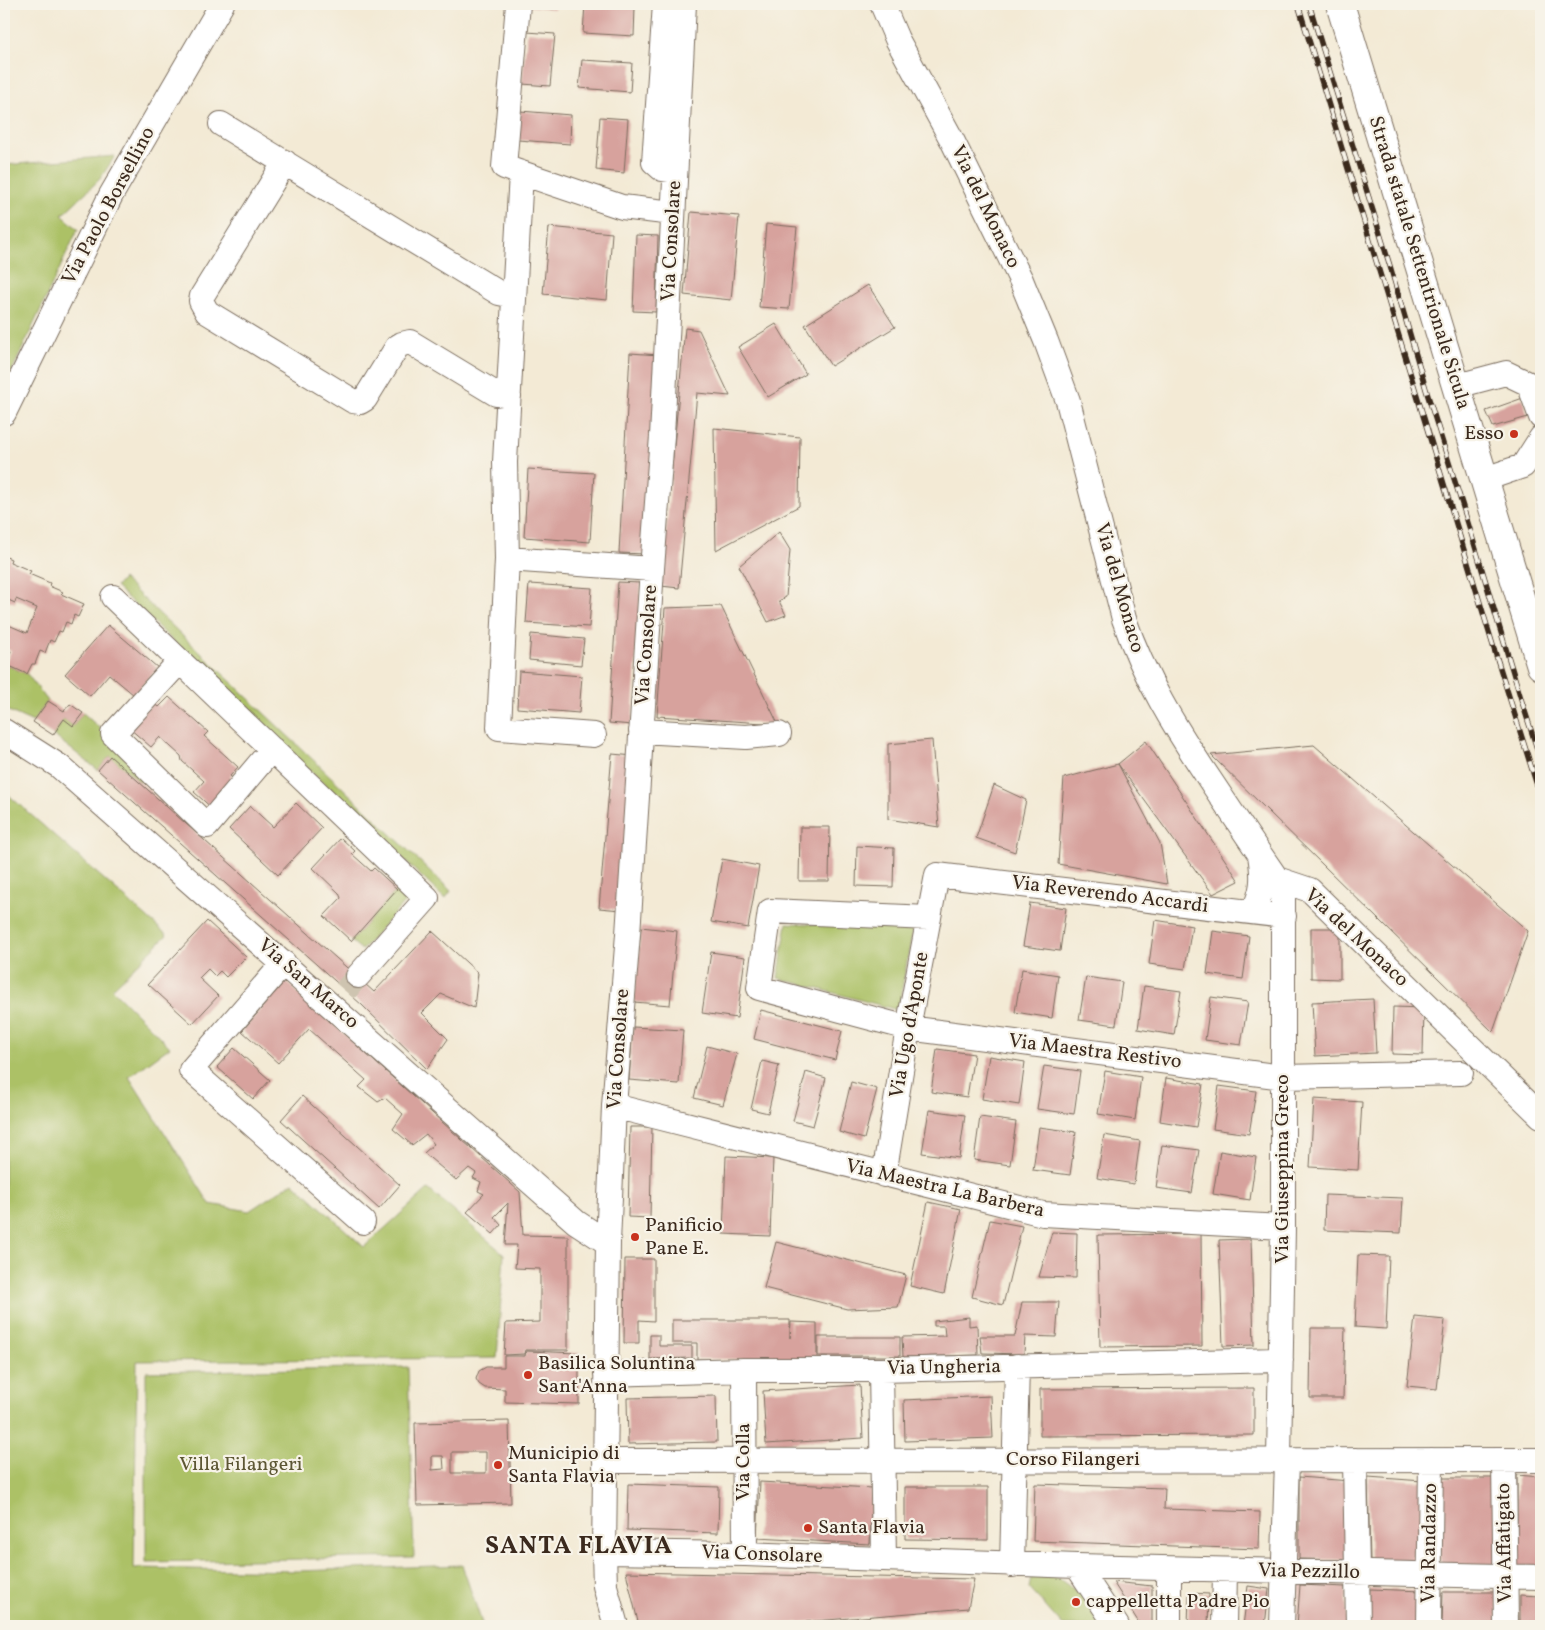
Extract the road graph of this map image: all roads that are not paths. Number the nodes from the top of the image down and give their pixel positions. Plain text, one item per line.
1 (222, 4) edge
2 (518, 4) edge
3 (665, 4) edge
4 (684, 4) edge
5 (882, 4) edge
6 (1340, 4) edge
7 (221, 124) dead end
8 (285, 162) junction
9 (675, 171) junction
10 (521, 173) junction
11 (673, 214) junction
12 (514, 296) junction
13 (1457, 386) junction
14 (509, 396) junction
15 (4, 412) edge
16 (1541, 417) edge
17 (1541, 438) edge
18 (1485, 478) junction
19 (507, 559) junction
20 (652, 569) junction
21 (113, 597) dead end
22 (180, 660) junction
23 (1541, 666) edge
24 (4, 731) edge
25 (641, 731) junction
26 (594, 734) dead end
27 (779, 734) dead end
28 (272, 749) junction
29 (1260, 855) junction
30 (936, 875) joint
31 (1277, 879) junction
32 (1253, 912) junction
33 (1284, 916) junction
34 (929, 918) junction
35 (284, 963) junction
36 (345, 991) junction
37 (908, 1028) junction
38 (1461, 1073) dead end
39 (1283, 1077) junction
40 (614, 1106) junction
41 (1541, 1116) edge
42 (884, 1175) junction
43 (363, 1222) dead end
44 (1283, 1227) junction
45 (608, 1243) junction
46 (1281, 1360) junction
47 (1017, 1366) junction
48 (744, 1370) junction
49 (881, 1370) junction
50 (606, 1374) junction
51 (1014, 1460) junction
52 (1283, 1460) junction
53 (1355, 1460) junction
54 (1431, 1460) junction
55 (1504, 1460) junction
56 (1541, 1460) edge
57 (605, 1461) junction
58 (744, 1461) junction
59 (884, 1461) junction
60 (604, 1552) junction
61 (745, 1554) junction
62 (884, 1560) junction
63 (1012, 1564) junction
64 (1077, 1566) junction
65 (1169, 1569) junction
66 (1225, 1570) junction
67 (1284, 1571) junction
68 (1357, 1573) junction
69 (1429, 1575) junction
70 (1506, 1576) junction
71 (1541, 1577) edge
72 (616, 1626) edge
73 (1117, 1626) edge
74 (1169, 1626) edge
75 (1224, 1626) edge
76 (1282, 1626) edge
77 (1358, 1626) edge
78 (1430, 1626) edge
79 (1506, 1626) edge

1 - 15 street, Via Paolo Borsellino
2 - 10 street
3 - 9 street
4 - 9 street, Via Consolare
5 - 29 street, Via del Monaco
6 - 13 main road, Strada statale Settentrionale Sicula
7 - 8 street
8 - 12 street
8 - 14 street
9 - 11 street, Via Consolare
10 - 11 street
10 - 12 street
11 - 20 street, Via Consolare
12 - 14 street
13 - 16 street
13 - 18 main road, Strada statale Settentrionale Sicula
14 - 19 street
17 - 18 street
18 - 23 main road, Strada statale Settentrionale Sicula
19 - 20 street
19 - 26 street
20 - 25 street, Via Consolare
21 - 22 street
22 - 28 street
22 - 28 street
24 - 35 street, Via San Marco
25 - 27 street
25 - 40 street, Via Consolare
28 - 36 street
29 - 31 street, Via del Monaco
29 - 32 street
30 - 32 street, Via Reverendo Accardi
30 - 34 street, Via Ugo d'Aponte
31 - 33 street, Via Giuseppina Greco
31 - 41 street, Via del Monaco
32 - 33 street, Via Reverendo Accardi
33 - 39 street, Via Giuseppina Greco
34 - 37 street, Via Ugo d'Aponte
34 - 37 street, Via Maestra Restivo
35 - 36 street, Via San Marco
35 - 43 street
36 - 45 street, Via San Marco
37 - 39 street, Via Maestra Restivo
37 - 42 street, Via Ugo d'Aponte
38 - 39 street, Via Maestra Restivo
39 - 44 street, Via Giuseppina Greco
40 - 42 street, Via Maestra La Barbera
40 - 45 street, Via Consolare
42 - 44 street, Via Maestra La Barbera
44 - 46 street, Via Giuseppina Greco
45 - 50 street, Via Consolare
46 - 47 street, Via Ungheria
46 - 52 street, Via Giuseppina Greco
47 - 49 street, Via Ungheria
47 - 51 street
48 - 49 street, Via Ungheria
48 - 50 street, Via Ungheria
48 - 58 street, Via Colla
49 - 59 street
50 - 57 street, Via Consolare
51 - 52 street, Corso Filangeri
51 - 59 street, Corso Filangeri
51 - 63 street
52 - 53 street, Corso Filangeri
52 - 67 street, Via Giuseppina Greco
53 - 54 street, Corso Filangeri
53 - 68 street
54 - 55 street, Corso Filangeri
54 - 69 street, Via Randazzo
55 - 56 street, Corso Filangeri
55 - 70 street, Via Affatigato
57 - 58 street, Corso Filangeri
57 - 60 street, Via Consolare
58 - 59 street, Corso Filangeri
58 - 61 street, Via Colla
59 - 62 street
60 - 61 street, Via Consolare
60 - 72 street
61 - 62 street, Via Consolare
62 - 63 street, Via Consolare
63 - 64 street, Via Consolare
64 - 65 street, Via Pezzillo
64 - 73 street
65 - 66 street, Via Pezzillo
65 - 74 street
66 - 67 street, Via Pezzillo
66 - 75 street
67 - 68 street, Via Pezzillo
67 - 76 street, Via Giuseppina Greco
68 - 69 street, Via Pezzillo
68 - 77 street
69 - 70 street, Via Pezzillo
69 - 78 street, Via Randazzo
70 - 71 street, Via Pezzillo
70 - 79 street, Via Affatigato

